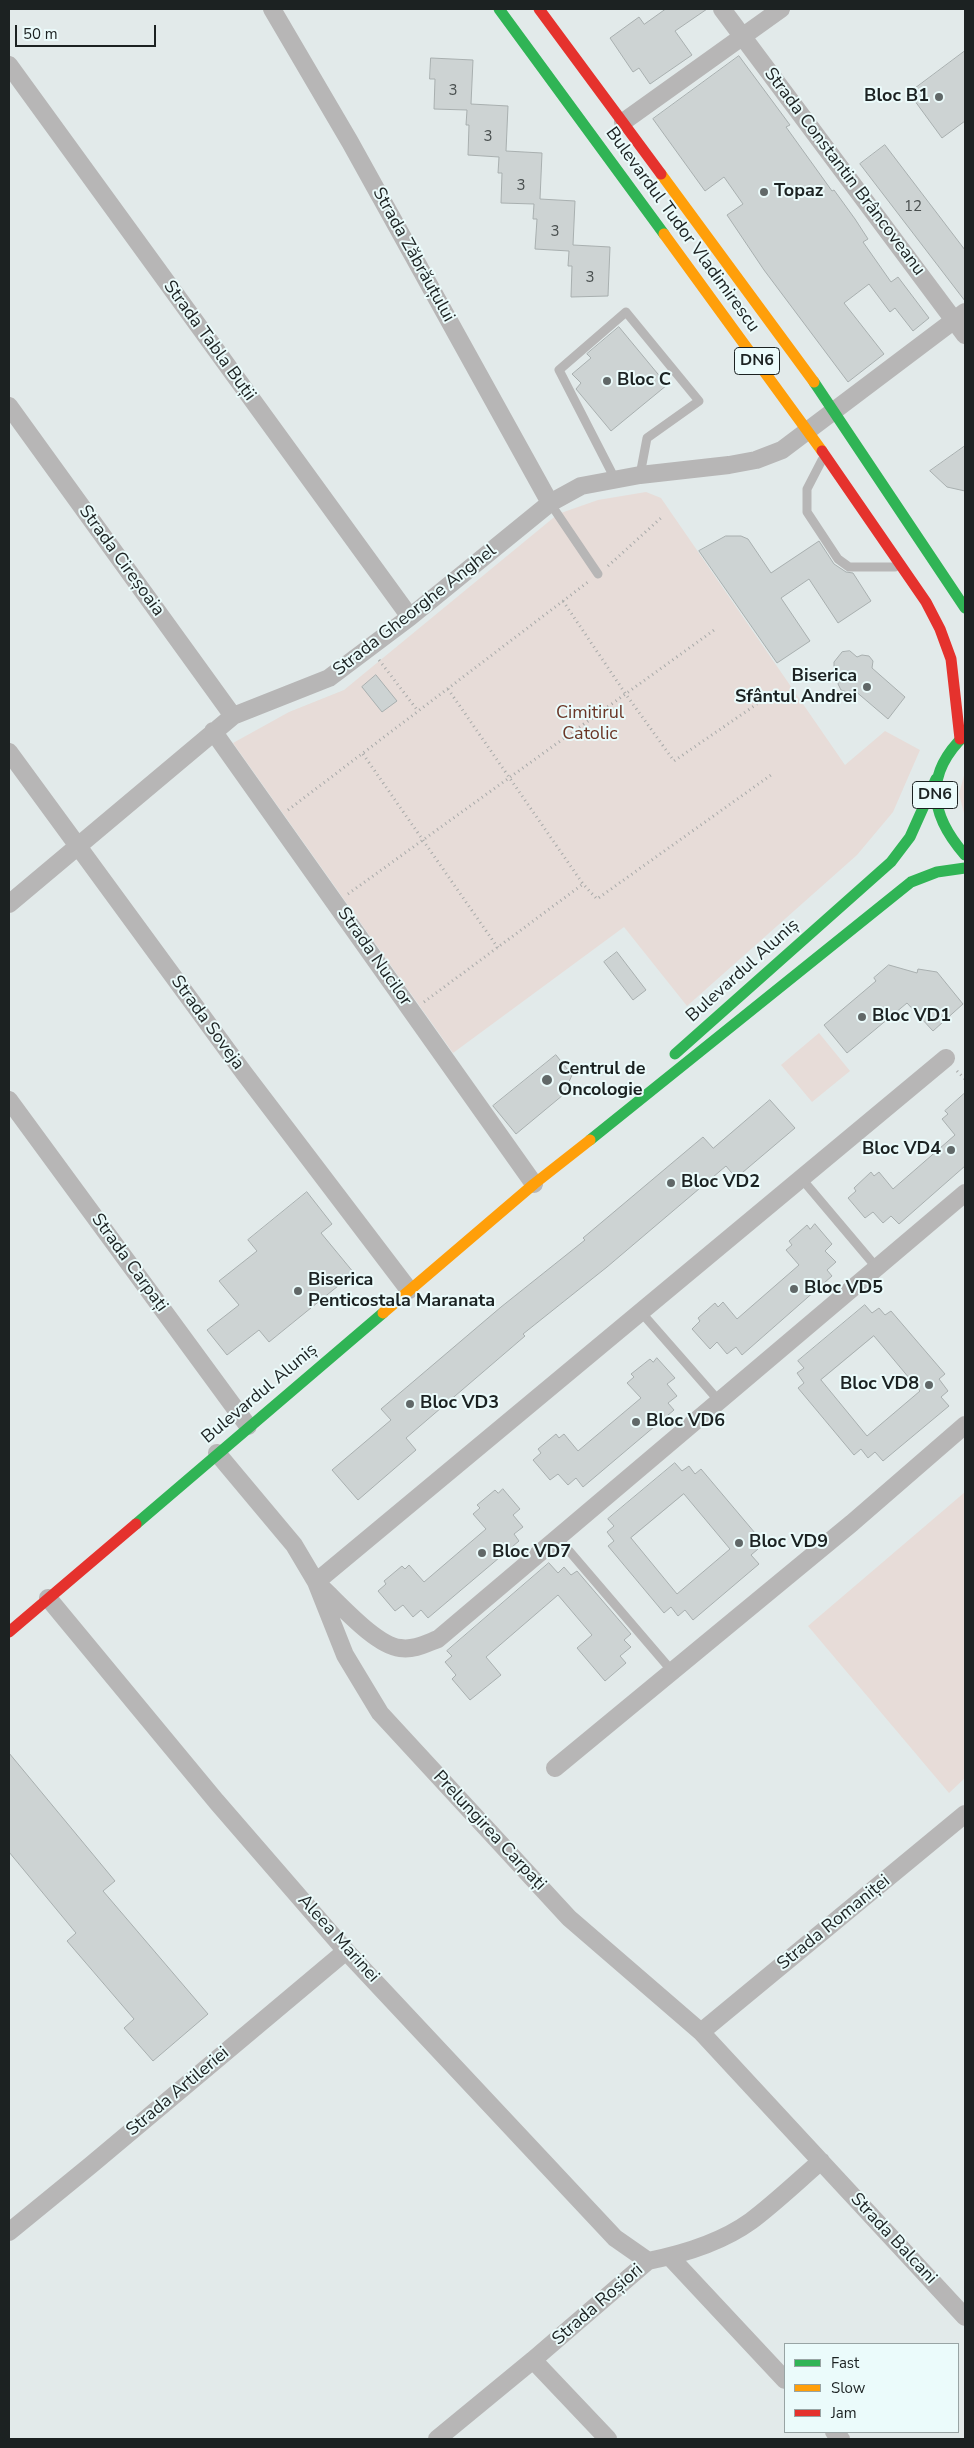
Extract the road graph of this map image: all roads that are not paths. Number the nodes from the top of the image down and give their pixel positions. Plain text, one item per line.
1 (272, 9) edge
2 (499, 9) edge
3 (539, 9) edge
4 (722, 9) edge
5 (781, 9) edge
6 (743, 36) junction
7 (9, 65) edge
8 (623, 122) junction
9 (960, 316) edge
10 (965, 335) edge
11 (9, 406) edge
12 (833, 411) junction
13 (808, 430) junction
14 (824, 455) junction
15 (640, 475) junction
16 (615, 479) junction
17 (550, 504) junction
18 (903, 567) junction
19 (598, 574) road end
20 (965, 608) edge
21 (410, 617) junction
22 (233, 716) junction
23 (213, 731) junction
24 (963, 737) edge
25 (9, 752) edge
26 (943, 761) junction
27 (76, 846) junction
28 (965, 855) edge
29 (965, 868) edge
30 (9, 904) edge
31 (946, 1058) dead end
32 (666, 1063) dead end
33 (651, 1075) dead end
34 (9, 1100) edge
35 (801, 1178) junction
36 (534, 1184) junction
37 (965, 1193) edge
38 (877, 1268) junction
39 (410, 1290) junction
40 (640, 1312) junction
41 (719, 1401) junction
42 (965, 1425) edge
43 (248, 1426) junction
44 (217, 1453) junction
45 (558, 1538) junction
46 (316, 1582) junction
47 (48, 1598) junction
48 (9, 1632) edge
49 (672, 1671) junction
50 (555, 1768) dead end
51 (965, 1814) edge
52 (346, 1950) junction
53 (701, 2032) junction
54 (821, 2161) junction
55 (9, 2232) edge
56 (670, 2257) junction
57 (648, 2261) junction
58 (965, 2317) edge
59 (533, 2360) junction
60 (784, 2379) edge
61 (437, 2439) edge
62 (608, 2439) edge

1 - 17 street, Strada Zăbrăuțului
2 - 13 main road, Bulevardul Tudor Vladimirescu / DN6
3 - 8 main road, Bulevardul Tudor Vladimirescu / DN6
4 - 6 street, Strada Constantin Brâncoveanu
5 - 6 street
6 - 8 street
6 - 9 street, Strada Constantin Brâncoveanu
7 - 21 street, Strada Tabla Buții
8 - 12 main road, Bulevardul Tudor Vladimirescu / DN6
9 - 10 street, Strada Constantin Brâncoveanu
9 - 12 street, Strada Gheorghe Anghel
11 - 22 street, Strada Cireșoaia
12 - 13 street, Strada Gheorghe Anghel
12 - 20 main road, Bulevardul Tudor Vladimirescu / DN6
13 - 14 main road, Bulevardul Tudor Vladimirescu / DN6
13 - 15 street, Strada Gheorghe Anghel
14 - 18 main road, Bulevardul Tudor Vladimirescu / DN6
14 - 18 lane
15 - 16 street, Strada Gheorghe Anghel
15 - 16 lane
16 - 17 street, Strada Gheorghe Anghel
17 - 19 lane
17 - 21 street, Strada Gheorghe Anghel
18 - 24 main road, Bulevardul Tudor Vladimirescu / DN6
21 - 22 street, Strada Gheorghe Anghel
22 - 23 street, Strada Gheorghe Anghel
23 - 27 street, Strada Gheorghe Anghel
23 - 36 street, Strada Nucilor
24 - 26 main road, DN6
25 - 27 street, Strada Soveja
26 - 28 main road, DN6
26 - 32 main road, Bulevardul Aluniș
27 - 30 street, Strada Gheorghe Anghel
27 - 39 street, Strada Soveja
29 - 36 main road, Bulevardul Aluniș
31 - 35 street
33 - 36 main road, Bulevardul Aluniș
34 - 43 street, Strada Carpați
35 - 38 lane
35 - 40 street
36 - 39 main road, Bulevardul Aluniș
37 - 38 street
38 - 41 street
39 - 43 main road, Bulevardul Aluniș
40 - 41 lane
40 - 46 street
41 - 45 street
42 - 49 street
43 - 44 main road, Bulevardul Aluniș
44 - 46 street, Prelungirea Carpați
44 - 47 main road, Bulevardul Aluniș
45 - 46 street
45 - 49 lane
46 - 53 street, Prelungirea Carpați
47 - 48 main road, Bulevardul Aluniș
47 - 52 street, Aleea Marinei
49 - 50 street
51 - 53 street, Strada Romaniței
52 - 55 street, Strada Artileriei
52 - 57 street, Aleea Marinei
53 - 54 street, Prelungirea Carpați
54 - 56 street, Strada Roșiori
54 - 58 street, Strada Balcani
56 - 57 street, Strada Roșiori
56 - 60 street
57 - 59 street, Strada Roșiori
59 - 61 street, Strada Roșiori
59 - 62 street

